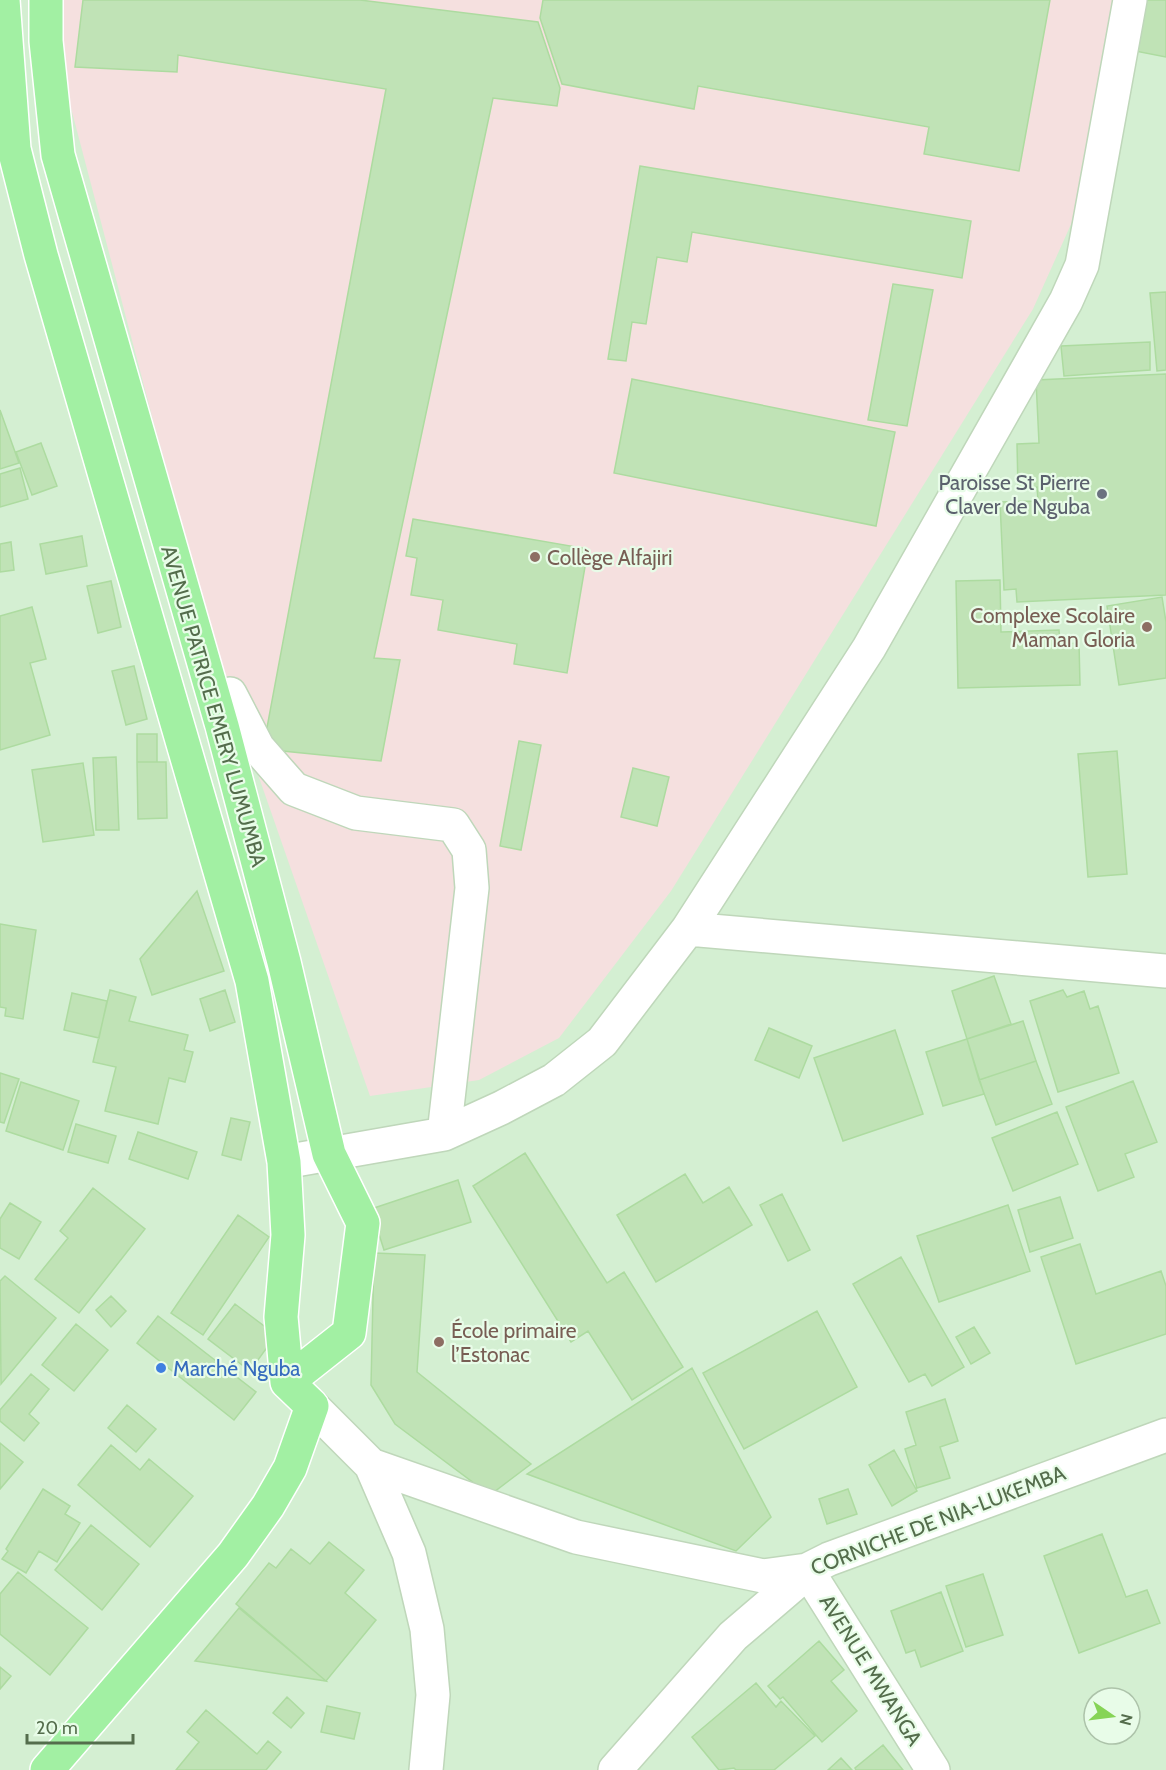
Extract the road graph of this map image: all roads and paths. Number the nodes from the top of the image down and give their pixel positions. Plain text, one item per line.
1 (3, 0) edge
2 (46, 0) edge
3 (1130, 0) edge
4 (222, 726) junction
5 (688, 929) junction
6 (1166, 971) edge
7 (444, 1134) junction
8 (329, 1154) junction
9 (284, 1162) junction
10 (287, 1382) junction
11 (312, 1406) junction
12 (1166, 1435) edge
13 (371, 1465) junction
14 (808, 1571) junction
15 (46, 1770) edge
16 (426, 1770) edge
17 (615, 1770) edge
18 (933, 1770) edge

1 - 9 main road, AVENUE PATRICE EMERY LUMUMBA
2 - 4 main road, AVENUE PATRICE EMERY LUMUMBA
3 - 5 street
4 - 7 street
4 - 8 main road, AVENUE PATRICE EMERY LUMUMBA
5 - 6 street
5 - 7 street
7 - 8 street
8 - 9 street
8 - 10 main road, AVENUE PATRICE EMERY LUMUMBA
9 - 10 main road, AVENUE PATRICE EMERY LUMUMBA
10 - 11 main road
11 - 13 street, CORNICHE DE NIA-LUKEMBA
11 - 15 main road
12 - 14 street, CORNICHE DE NIA-LUKEMBA
13 - 14 street, CORNICHE DE NIA-LUKEMBA
13 - 16 street
14 - 17 street
14 - 18 street, AVENUE MWANGA

